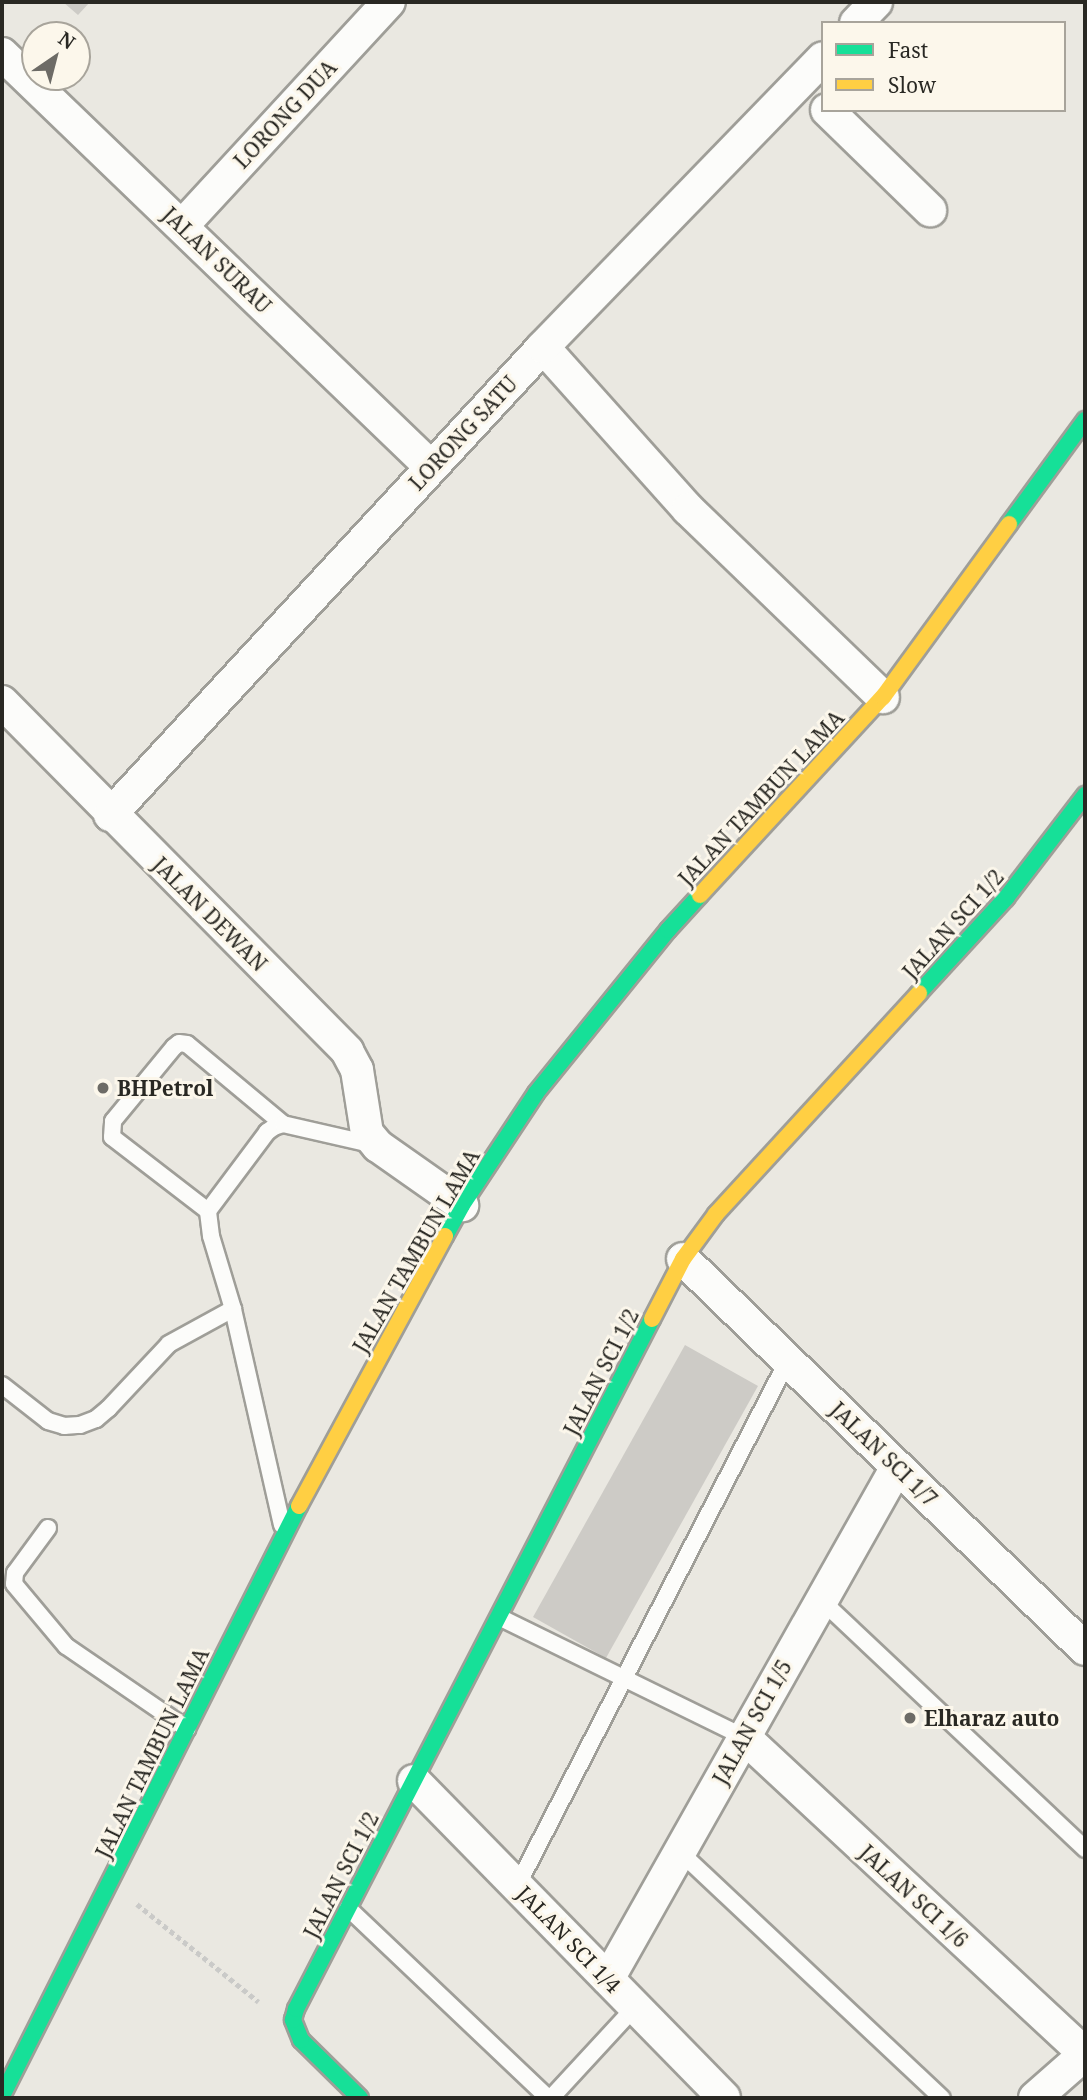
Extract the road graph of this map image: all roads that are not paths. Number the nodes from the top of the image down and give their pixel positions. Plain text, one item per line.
1 (389, 2) edge
2 (876, 2) edge
3 (858, 21) edge
4 (2, 54) edge
5 (821, 60) edge
6 (799, 83) junction
7 (821, 104) edge
8 (829, 112) edge
9 (930, 209) dead end
10 (182, 226) junction
11 (543, 347) junction
12 (1085, 420) edge
13 (431, 467) junction
14 (883, 697) junction
15 (2, 702) edge
16 (1085, 795) edge
17 (110, 815) junction
18 (283, 1124) junction
19 (378, 1146) junction
20 (462, 1205) junction
21 (208, 1211) junction
22 (683, 1259) junction
23 (233, 1310) junction
24 (788, 1360) junction
25 (2, 1385) edge
26 (897, 1466) junction
27 (48, 1528) dead end
28 (284, 1534) junction
29 (821, 1600) junction
30 (499, 1617) junction
31 (1085, 1649) edge
32 (624, 1681) junction
33 (187, 1729) junction
34 (744, 1737) junction
35 (414, 1780) junction
36 (1085, 1849) edge
37 (680, 1852) junction
38 (517, 1886) junction
39 (348, 1908) junction
40 (608, 1979) junction
41 (635, 2007) junction
42 (1085, 2054) edge
43 (2, 2096) edge
44 (359, 2098) edge
45 (549, 2098) edge
46 (724, 2098) edge
47 (942, 2098) edge
48 (1035, 2098) edge

1 - 10 street, LORONG DUA
2 - 3 street
4 - 10 street, JALAN SURAU
5 - 6 street, LORONG SATU
6 - 7 street
6 - 11 street, LORONG SATU
8 - 9 street
10 - 13 street, JALAN SURAU
11 - 13 street, LORONG SATU
11 - 14 street
12 - 14 main road, JALAN TAMBUN LAMA
13 - 17 street, LORONG SATU
14 - 20 main road, JALAN TAMBUN LAMA
15 - 17 street, JALAN DEWAN
16 - 22 main road, JALAN SCI 1/2
17 - 19 street, JALAN DEWAN
18 - 19 lane
18 - 21 lane
18 - 21 lane
19 - 20 street
20 - 28 main road, JALAN TAMBUN LAMA
21 - 23 lane
22 - 24 street, JALAN SCI 1/7
22 - 30 main road, JALAN SCI 1/2
23 - 25 lane
23 - 28 lane
24 - 26 street, JALAN SCI 1/7
24 - 32 lane
26 - 29 street, JALAN SCI 1/5
26 - 31 street, JALAN SCI 1/7
27 - 33 lane
28 - 33 main road, JALAN TAMBUN LAMA
29 - 34 street, JALAN SCI 1/5
29 - 36 lane
30 - 32 lane
30 - 35 main road, JALAN SCI 1/2
32 - 34 lane
32 - 38 lane
33 - 43 main road, JALAN TAMBUN LAMA
34 - 37 street, JALAN SCI 1/5
34 - 42 street, JALAN SCI 1/6
35 - 38 street, JALAN SCI 1/4
35 - 39 main road, JALAN SCI 1/2
37 - 40 street, JALAN SCI 1/5
37 - 47 lane
38 - 40 street, JALAN SCI 1/4
39 - 44 main road, JALAN SCI 1/2
39 - 45 lane
40 - 41 street, JALAN SCI 1/4
41 - 45 lane
41 - 46 street, JALAN SCI 1/4
42 - 48 street

